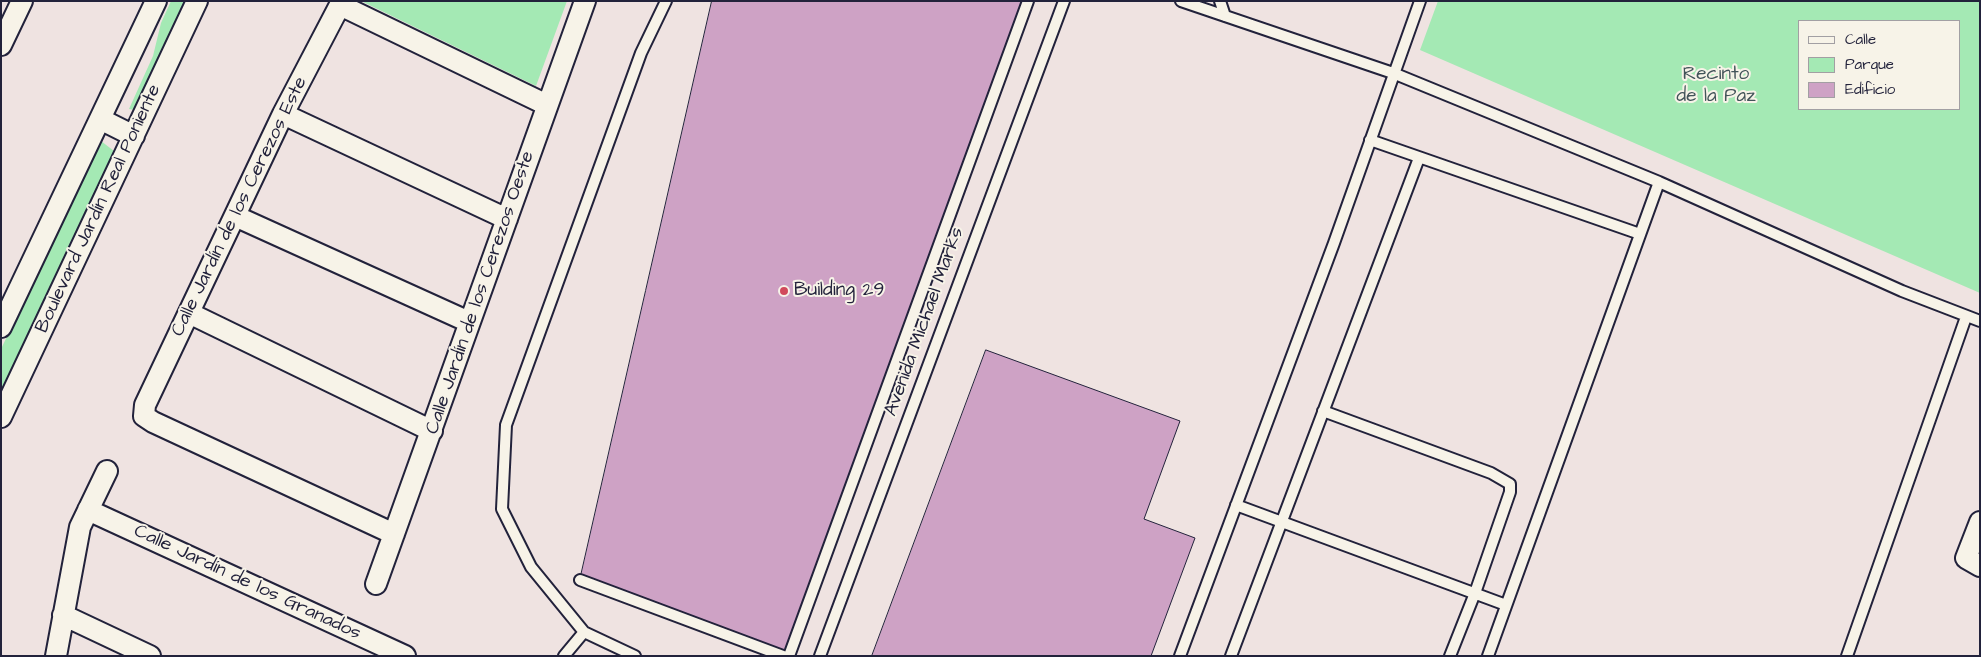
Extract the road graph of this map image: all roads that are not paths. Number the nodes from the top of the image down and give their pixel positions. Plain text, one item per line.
1 (22, 1) edge
2 (156, 1) edge
3 (197, 1) edge
4 (585, 1) edge
5 (666, 1) edge
6 (1028, 1) edge
7 (1064, 1) edge
8 (1181, 1) edge
9 (1220, 1) edge
10 (1420, 1) edge
11 (341, 3) edge
12 (1225, 16) junction
13 (1, 45) edge
14 (1393, 73) junction
15 (547, 105) junction
16 (283, 114) junction
17 (100, 119) junction
18 (134, 136) junction
19 (1370, 140) junction
20 (1419, 158) junction
21 (1659, 182) junction
22 (234, 216) junction
23 (507, 218) junction
24 (1640, 234) junction
25 (189, 313) junction
26 (1966, 317) junction
27 (1980, 321) edge
28 (469, 322) junction
29 (1, 327) edge
30 (1323, 411) junction
31 (1, 417) edge
32 (432, 431) junction
33 (107, 471) dead end
34 (1236, 505) junction
35 (88, 510) junction
36 (1281, 522) junction
37 (1980, 522) edge
38 (394, 534) junction
39 (1973, 562) edge
40 (580, 580) dead end
41 (376, 584) dead end
42 (1475, 593) junction
43 (1506, 605) junction
44 (63, 615) junction
45 (584, 632) junction
46 (614, 651) edge
47 (56, 656) edge
48 (150, 656) edge
49 (405, 656) edge
50 (564, 656) edge
51 (635, 656) edge
52 (783, 656) edge
53 (789, 656) edge
54 (820, 656) edge
55 (1180, 656) edge
56 (1231, 656) edge
57 (1450, 656) edge
58 (1488, 656) edge
59 (1847, 656) edge

1 - 13 street
2 - 17 street, Boulevard Jardín Real Poniente
3 - 18 street, Boulevard Jardín Real Poniente
4 - 15 street, Calle Jardín de los Cerezos Oeste
5 - 45 lane
6 - 53 lane, Avenida Michael Marks
7 - 54 lane, Avenida Michael Marks
8 - 12 lane
9 - 12 lane
10 - 14 lane
11 - 15 street
11 - 16 street, Calle Jardín de los Cerezos Este
12 - 14 lane
14 - 19 lane
14 - 21 lane
15 - 23 street, Calle Jardín de los Cerezos Oeste
16 - 22 street, Calle Jardín de los Cerezos Este
16 - 23 street
17 - 18 street
17 - 29 street, Boulevard Jardín Real Poniente
18 - 31 street, Boulevard Jardín Real Poniente
19 - 20 lane
19 - 34 lane
20 - 24 lane
20 - 30 lane
21 - 24 lane
21 - 26 lane
22 - 25 street, Calle Jardín de los Cerezos Este
22 - 28 street
23 - 28 street, Calle Jardín de los Cerezos Oeste
24 - 43 lane
25 - 32 street
25 - 38 street, Calle Jardín de los Cerezos Este
26 - 27 lane
26 - 59 lane
28 - 32 street, Calle Jardín de los Cerezos Oeste
30 - 36 lane
30 - 42 lane
32 - 38 street, Calle Jardín de los Cerezos Oeste
33 - 35 street
34 - 36 lane
34 - 55 lane
35 - 44 street
35 - 49 street, Calle Jardín de los Granados
36 - 42 lane
36 - 56 lane
37 - 39 street
38 - 41 street, Calle Jardín de los Cerezos Oeste
40 - 52 lane
42 - 43 lane
42 - 57 lane
43 - 58 lane
44 - 47 street
44 - 48 street
45 - 46 lane
45 - 50 lane
46 - 51 lane

